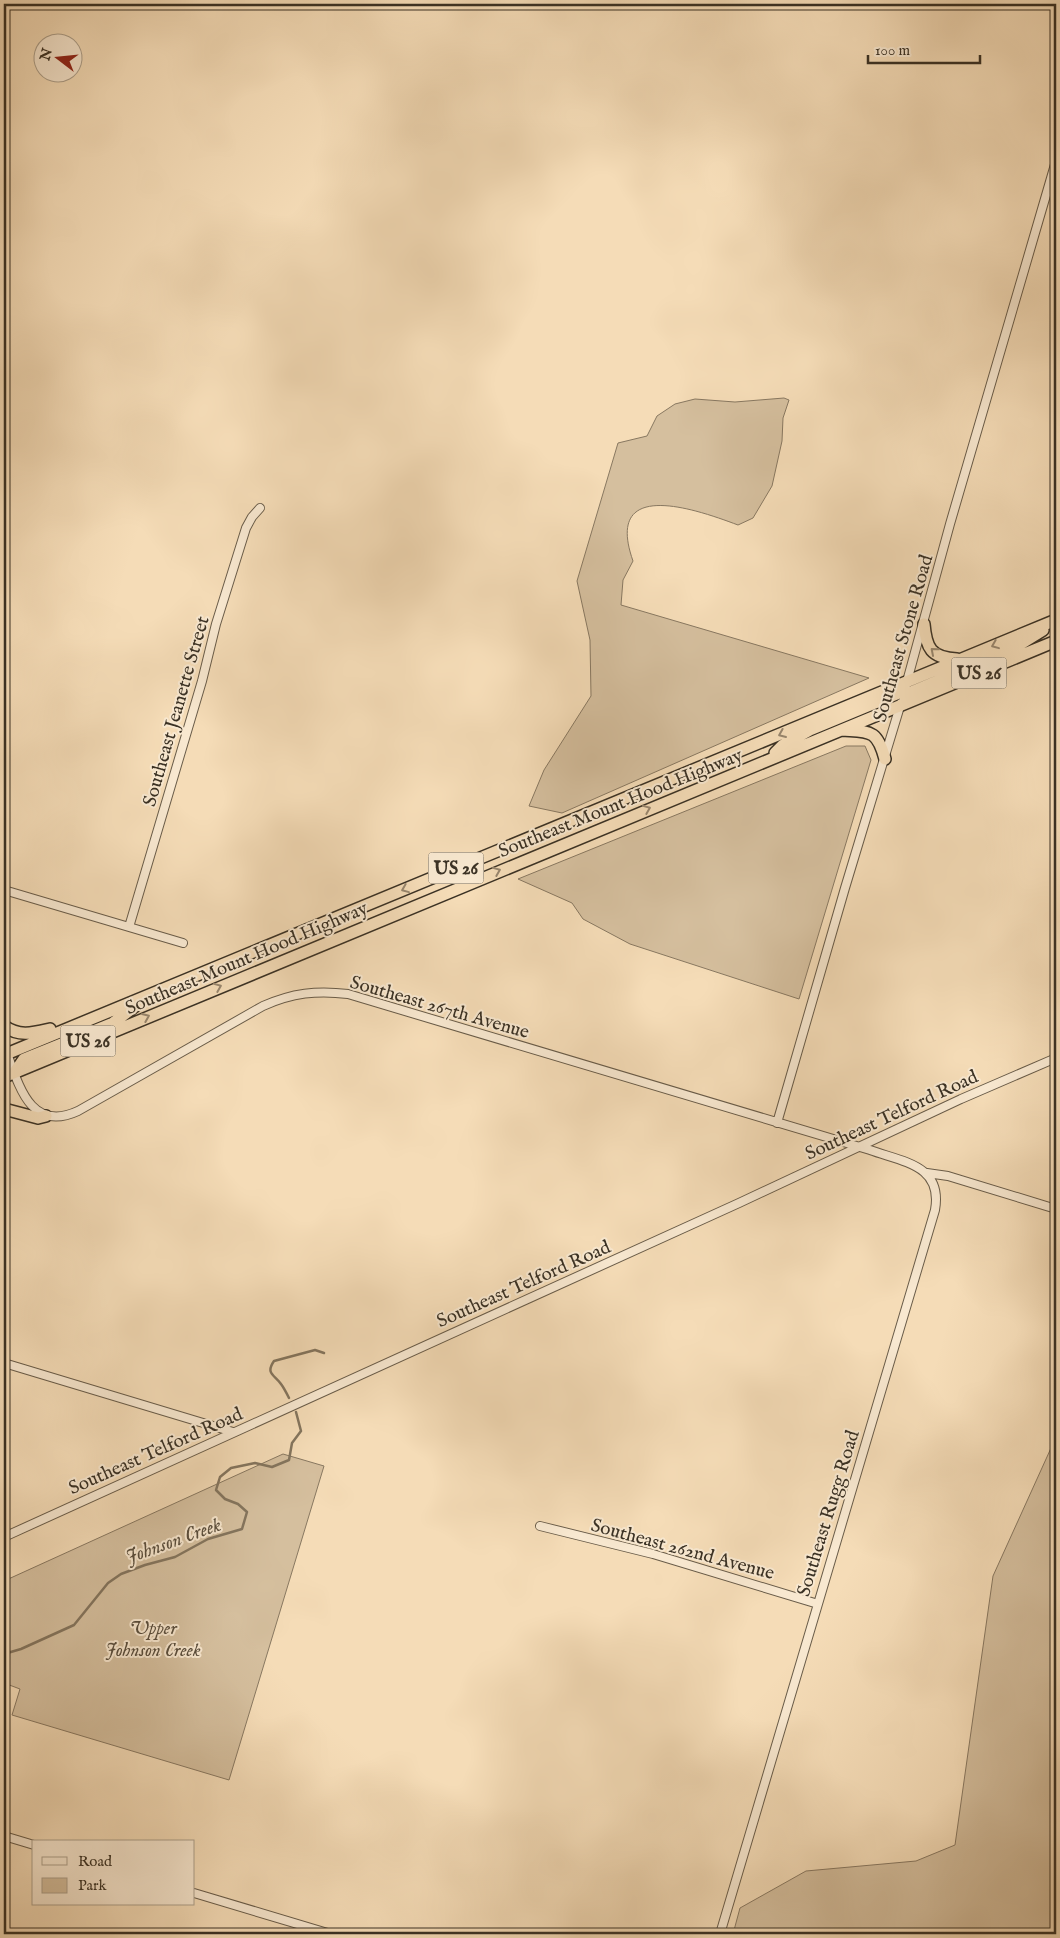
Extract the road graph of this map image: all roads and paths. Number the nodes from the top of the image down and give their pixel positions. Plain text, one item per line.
1 (1056, 161) edge
2 (260, 508) dead end
3 (1055, 621) edge
4 (924, 624) junction
5 (1056, 641) edge
6 (961, 659) junction
7 (904, 693) junction
8 (840, 730) junction
9 (768, 759) junction
10 (885, 760) junction
11 (4, 890) edge
12 (129, 927) junction
13 (183, 943) dead end
14 (151, 994) junction
15 (81, 1022) junction
16 (4, 1026) edge
17 (5, 1053) edge
18 (1056, 1058) edge
19 (9, 1074) edge
20 (4, 1109) edge
21 (46, 1116) junction
22 (777, 1123) junction
23 (859, 1146) junction
24 (927, 1173) junction
25 (1056, 1209) edge
26 (4, 1363) edge
27 (233, 1432) junction
28 (540, 1526) dead end
29 (4, 1536) edge
30 (818, 1604) junction
31 (4, 1836) edge
32 (32, 1844) edge
33 (195, 1893) edge
34 (331, 1934) edge
35 (720, 1934) edge

1 - 4 street, Southeast Stone Road
2 - 12 street, Southeast Jeanette Street
3 -> 6 highway, Southeast Mount Hood Highway / US 26
3 - 7 highway
6 -> 4 highway
4 - 7 street, Southeast Stone Road
5 - 7 highway, Southeast Mount Hood Highway / US 26
6 - 7 highway, Southeast Mount Hood Highway / US 26
7 - 8 highway, Southeast Mount Hood Highway / US 26
7 - 9 highway
7 - 10 street, Southeast Stone Road
7 -> 14 highway, Southeast Mount Hood Highway / US 26
8 - 9 highway, Southeast Mount Hood Highway / US 26
8 - 10 highway
19 -> 9 highway, Southeast Mount Hood Highway / US 26
10 - 22 street, Southeast Stone Road
11 - 12 street
12 - 13 street
14 - 15 highway, Southeast Mount Hood Highway / US 26
14 - 19 highway
15 - 16 highway
15 - 17 highway, Southeast Mount Hood Highway / US 26
17 - 19 street
18 - 23 street, Southeast Telford Road
19 - 21 street
20 - 21 highway
21 - 22 street, Southeast 267th Avenue
22 - 23 street, Southeast 267th Avenue
23 - 24 street
23 - 27 street, Southeast Telford Road
24 - 25 street
24 - 30 street, Southeast Rugg Road
26 - 27 street
27 - 29 street, Southeast Telford Road
28 - 30 street, Southeast 262nd Avenue
30 - 35 street, Southeast Rugg Road
31 - 32 street
33 - 34 street

